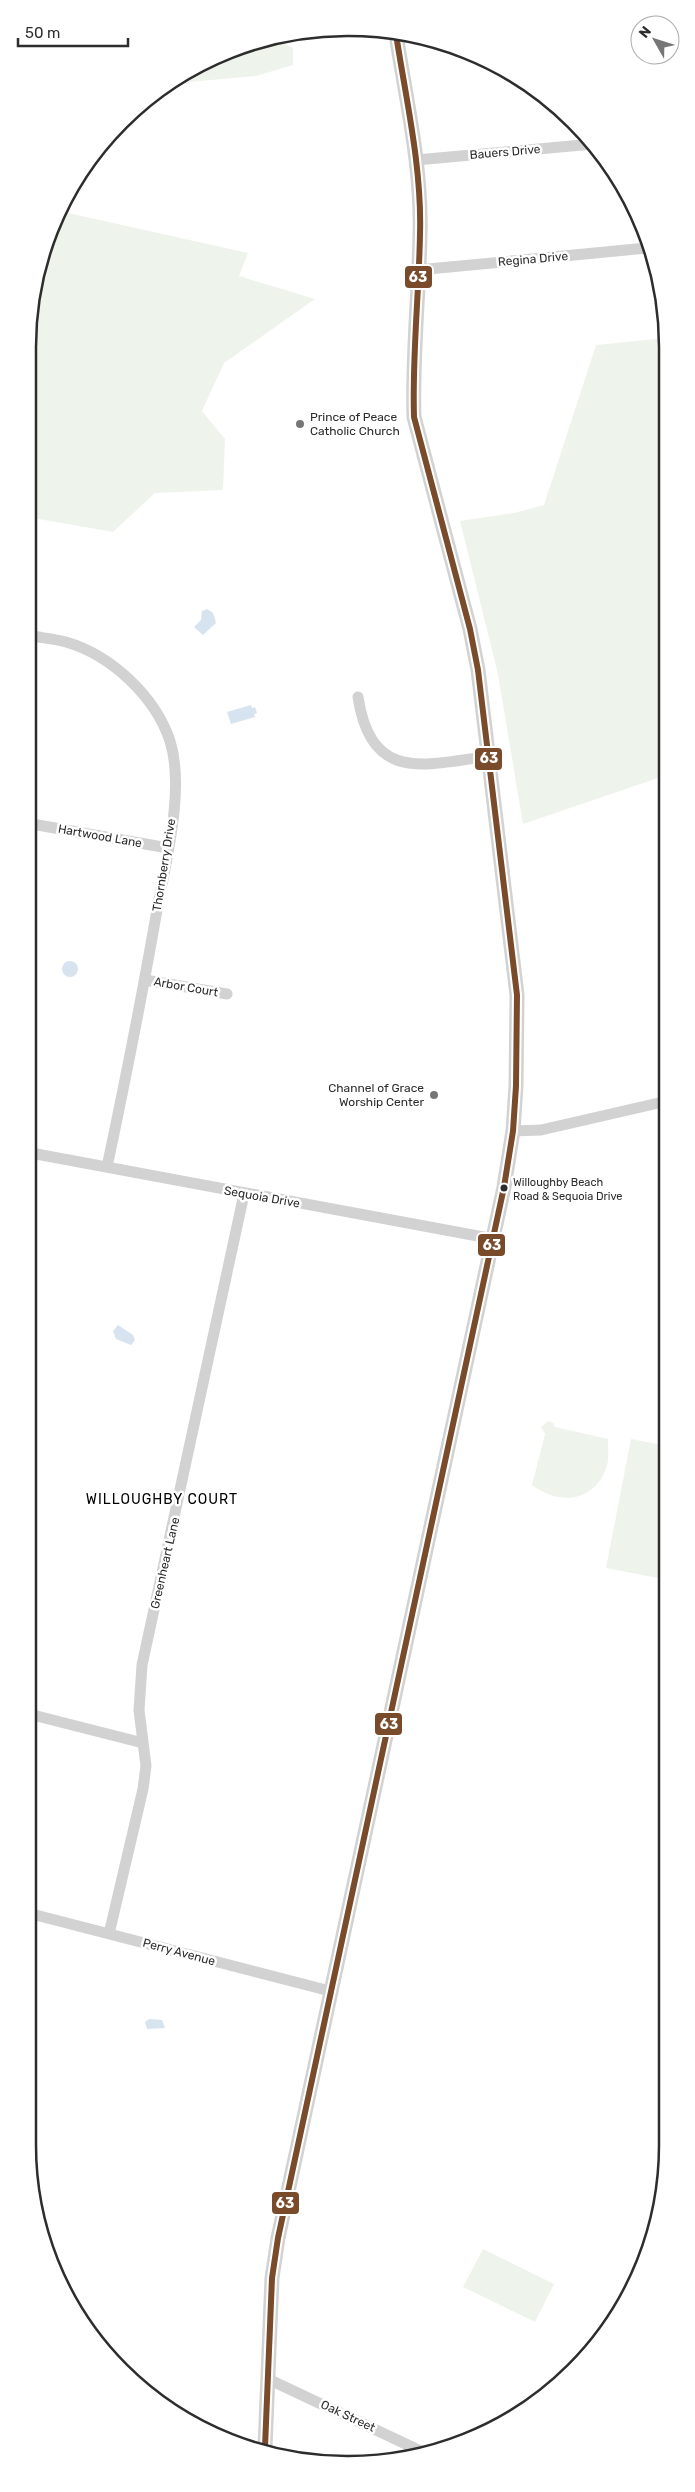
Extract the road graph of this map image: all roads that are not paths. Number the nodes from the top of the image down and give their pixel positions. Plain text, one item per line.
1 (397, 40) edge
2 (584, 145) edge
3 (416, 160) junction
4 (642, 248) edge
5 (418, 270) junction
6 (36, 637) edge
7 (358, 697) dead end
8 (490, 756) junction
9 (36, 825) edge
10 (168, 848) junction
11 (145, 980) junction
12 (227, 994) dead end
13 (659, 1103) edge
14 (513, 1131) junction
15 (36, 1154) edge
16 (107, 1167) junction
17 (244, 1194) junction
18 (494, 1239) junction
19 (36, 1716) edge
20 (143, 1743) junction
21 (36, 1915) edge
22 (109, 1934) junction
23 (330, 1992) junction
24 (268, 2379) junction
25 (265, 2444) edge
26 (415, 2448) edge

1 - 3 street
2 - 3 street, Bauers Drive
3 - 5 street
4 - 5 street, Regina Drive
5 - 8 street
6 - 10 street, Thornberry Drive
7 - 8 street
8 - 14 street
9 - 10 street, Hartwood Lane
10 - 11 street, Thornberry Drive
11 - 12 street, Arbor Court
11 - 16 street, Thornberry Drive
13 - 14 street
14 - 18 street
15 - 16 street, Sequoia Drive
16 - 17 street, Sequoia Drive
17 - 18 street, Sequoia Drive
17 - 20 street, Greenheart Lane
18 - 23 street
19 - 20 street
20 - 22 street, Greenheart Lane
21 - 22 street, Perry Avenue
22 - 23 street, Perry Avenue
23 - 24 street
24 - 25 street
24 - 26 street, Oak Street

